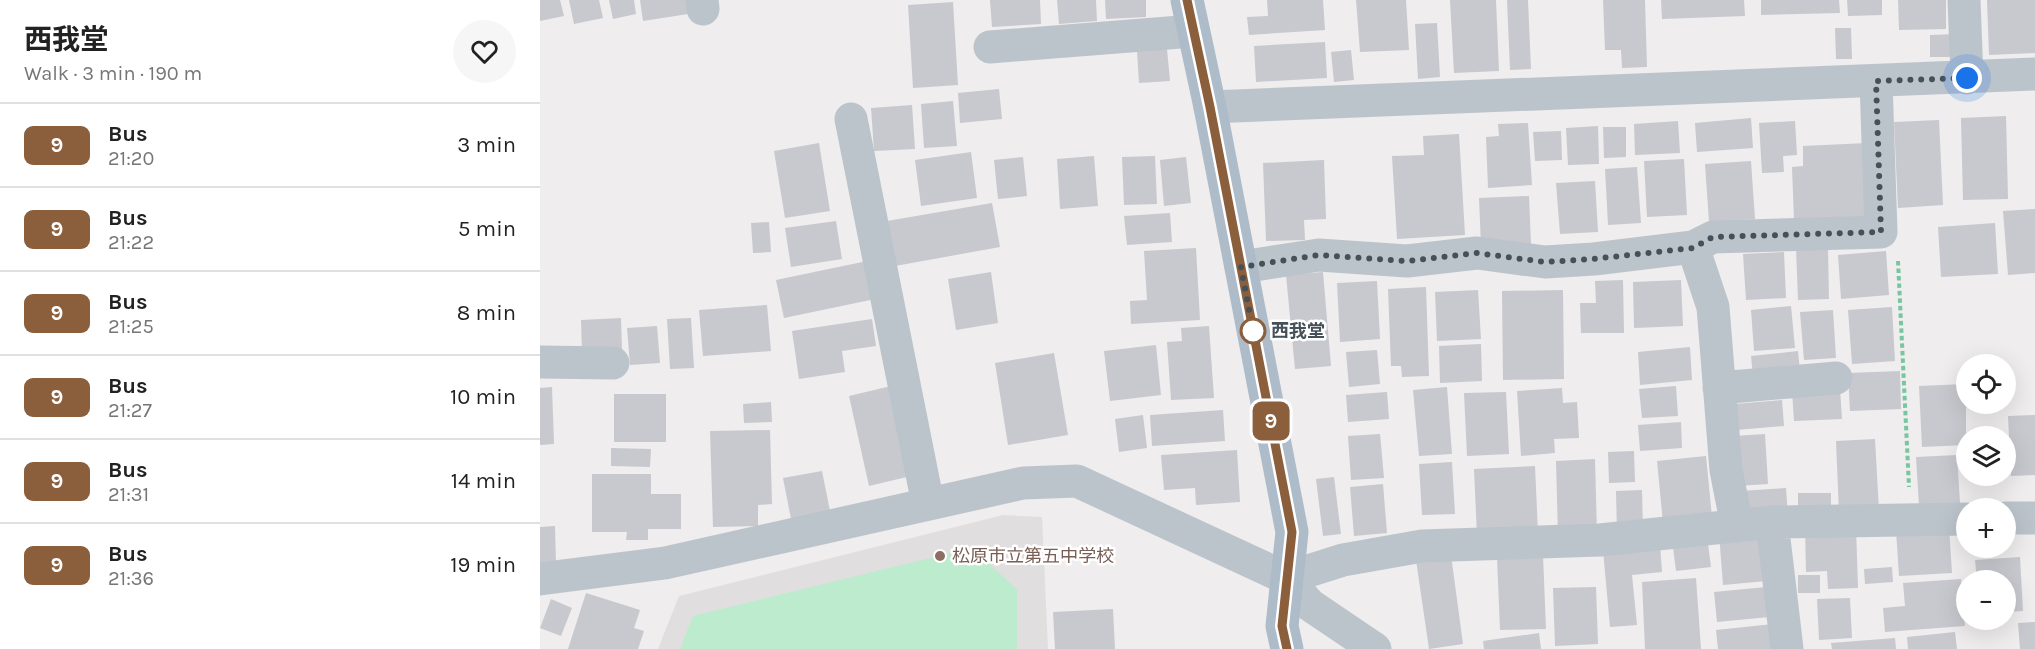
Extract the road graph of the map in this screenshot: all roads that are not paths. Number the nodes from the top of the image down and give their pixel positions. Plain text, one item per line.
1 (1964, 0) edge
2 (1190, 15) edge
3 (990, 47) dead end
4 (2035, 74) edge
5 (1967, 78) junction
6 (1876, 81) junction
7 (1210, 107) junction
8 (851, 119) dead end
9 (1693, 248) junction
10 (1241, 267) junction
11 (540, 362) edge
12 (613, 363) dead end
13 (1836, 378) dead end
14 (1719, 388) junction
15 (928, 504) junction
16 (2016, 518) edge
17 (2035, 518) edge
18 (1956, 519) edge
19 (1772, 522) junction
20 (1737, 526) junction
21 (1286, 578) junction
22 (540, 579) edge
23 (1287, 649) edge
24 (1375, 649) edge
25 (1787, 649) edge

1 - 5 street
2 - 3 street
2 - 7 main road
4 - 5 street
5 - 6 street
6 - 7 street
6 - 9 street
7 - 10 main road
8 - 15 street
9 - 10 street
9 - 14 street
10 - 21 main road
11 - 12 street
13 - 14 street
14 - 20 street
15 - 21 street
15 - 22 street
16 - 17 street
18 - 19 street
19 - 20 street
19 - 25 street
20 - 21 street
21 - 23 main road
21 - 24 street

